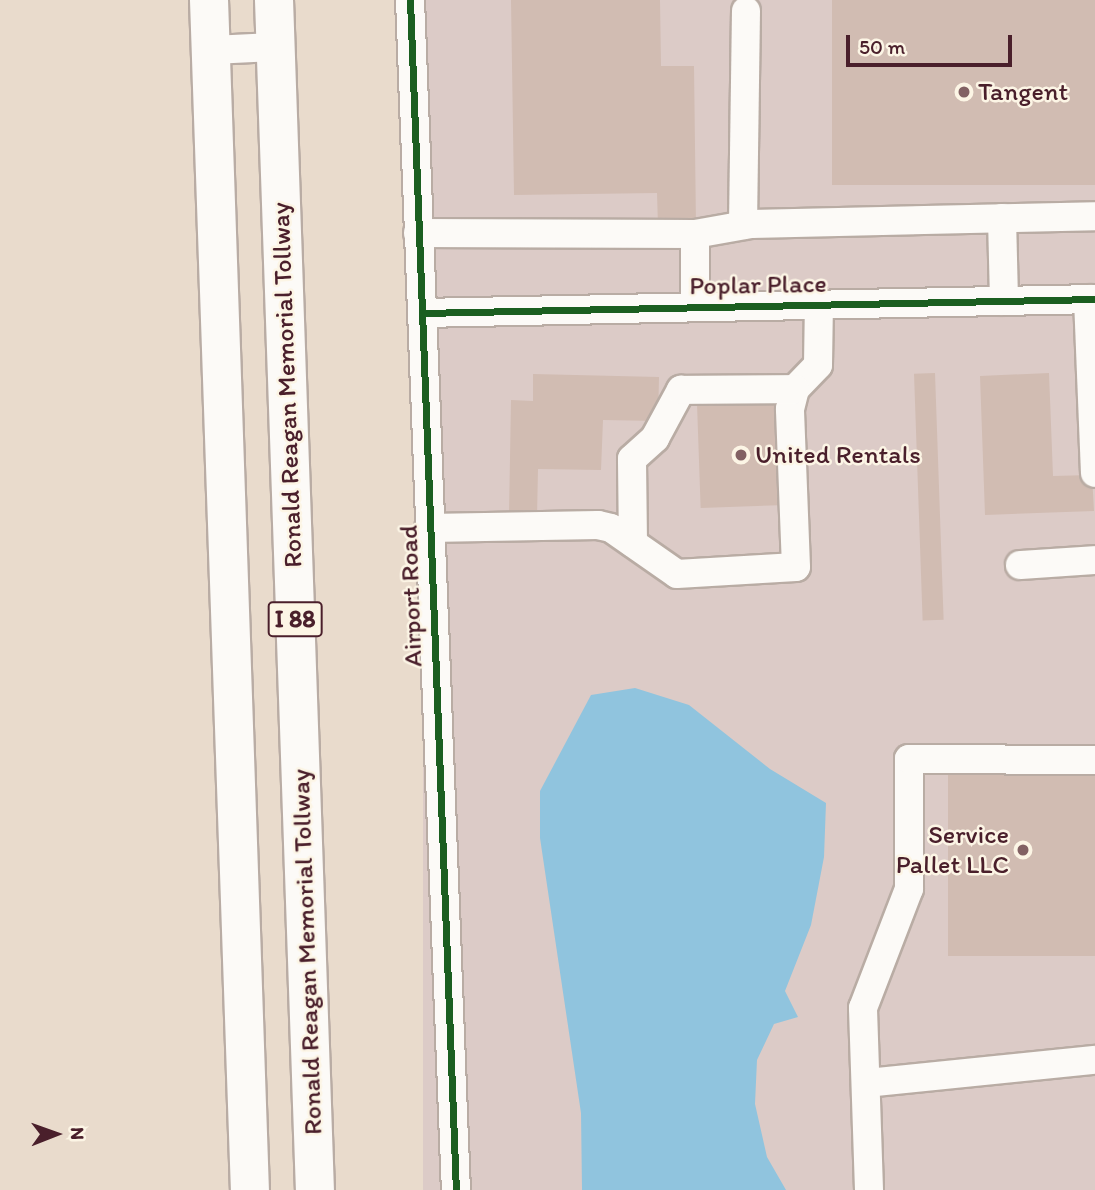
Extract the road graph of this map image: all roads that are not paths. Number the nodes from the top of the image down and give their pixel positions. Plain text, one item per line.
1 (209, 0) edge
2 (274, 0) edge
3 (410, 0) edge
4 (746, 11) dead end
5 (275, 47) junction
6 (211, 50) junction
7 (1095, 216) edge
8 (1002, 218) junction
9 (743, 225) junction
10 (418, 233) junction
11 (695, 234) junction
12 (1091, 299) edge
13 (1004, 301) junction
14 (819, 304) junction
15 (695, 307) junction
16 (422, 313) junction
17 (795, 389) junction
18 (1095, 473) edge
19 (429, 528) junction
20 (633, 542) junction
21 (1095, 560) edge
22 (1020, 565) dead end
23 (1095, 760) edge
24 (1095, 1060) edge
25 (867, 1083) junction
26 (250, 1190) edge
27 (315, 1190) edge
28 (456, 1190) edge
29 (869, 1190) edge

1 - 6 highway, I 88
2 - 5 highway, Ronald Reagan Memorial Tollway / I 88
3 - 10 street, Airport Road
4 - 9 street
5 - 6 street
5 - 27 highway, Ronald Reagan Memorial Tollway / I 88
6 - 26 highway, I 88
7 - 8 street
8 - 9 street
8 - 13 street
9 - 11 street
10 - 11 street
10 - 16 street, Airport Road
11 - 15 street
12 - 13 street, Poplar Place
12 - 18 street
13 - 14 street, Poplar Place
14 - 15 street, Poplar Place
14 - 17 street
15 - 16 street, Poplar Place
16 - 19 street, Airport Road
17 - 20 street
17 - 20 street
19 - 20 street
19 - 28 street, Airport Road
21 - 22 street
23 - 25 street
24 - 25 street
25 - 29 street

